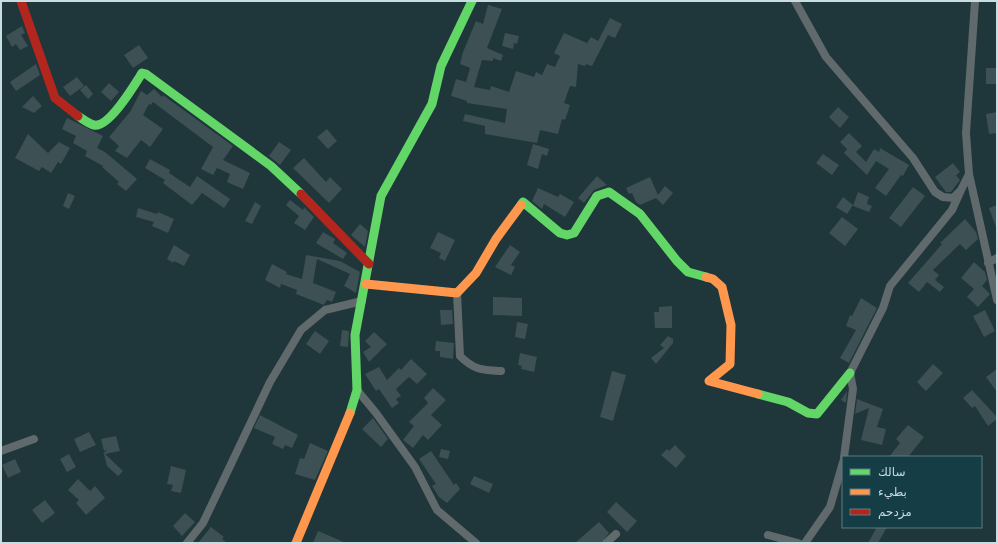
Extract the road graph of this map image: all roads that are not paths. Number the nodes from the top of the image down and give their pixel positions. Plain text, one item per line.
1 (21, 1) edge
2 (472, 1) edge
3 (795, 1) edge
4 (975, 1) edge
5 (969, 174) junction
6 (961, 190) junction
7 (997, 258) edge
8 (988, 263) junction
9 (369, 264) junction
10 (366, 284) junction
11 (457, 293) junction
12 (997, 300) edge
13 (362, 301) junction
14 (501, 371) dead end
15 (850, 373) junction
16 (357, 390) junction
17 (34, 439) dead end
18 (1, 451) edge
19 (844, 456) edge
20 (842, 465) edge
21 (616, 534) dead end
22 (768, 536) dead end
23 (475, 542) edge
24 (187, 543) edge
25 (296, 543) edge
26 (606, 543) edge
27 (798, 543) edge
28 (805, 543) edge

1 - 9 street
2 - 9 street
3 - 6 street
4 - 5 street
5 - 6 street
5 - 8 street
6 - 15 street
7 - 8 street
8 - 12 street
9 - 10 street
10 - 11 street
10 - 13 street
11 - 14 street
11 - 15 street
13 - 16 street
13 - 24 street
15 - 19 street
16 - 23 street
16 - 25 street
17 - 18 street
20 - 28 street
21 - 26 street
22 - 27 street

